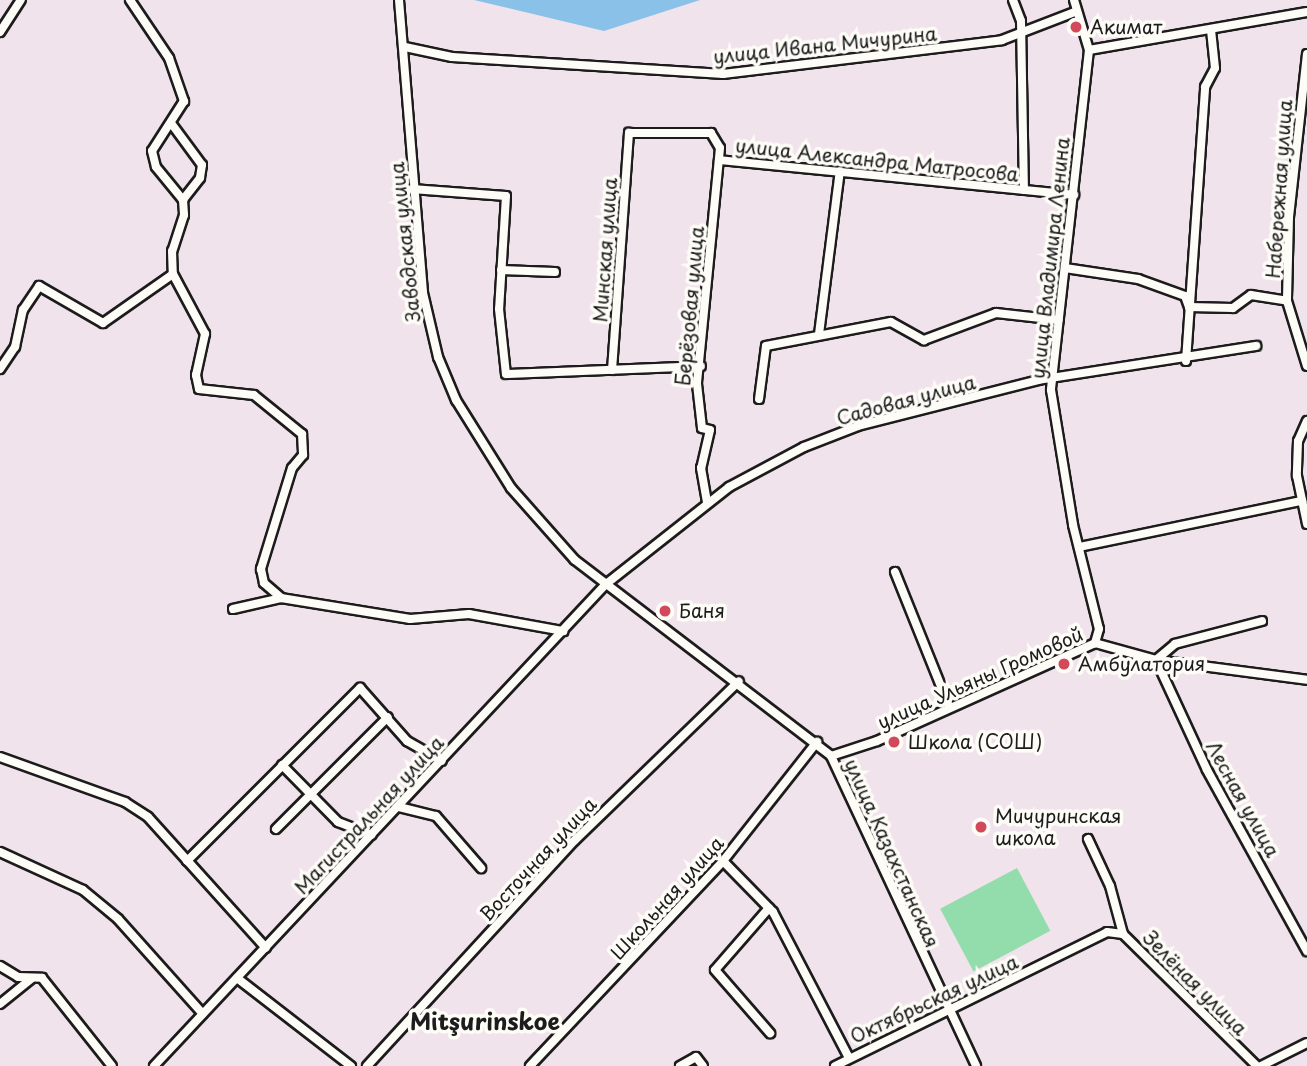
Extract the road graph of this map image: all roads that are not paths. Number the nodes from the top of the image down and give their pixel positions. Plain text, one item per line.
1 (21, 0) edge
2 (130, 0) edge
3 (399, 0) edge
4 (1013, 0) edge
5 (1073, 0) edge
6 (1077, 11) junction
7 (1307, 12) edge
8 (1211, 30) junction
9 (0, 32) edge
10 (1020, 33) junction
11 (405, 47) junction
12 (1089, 50) junction
13 (1307, 54) edge
14 (171, 123) junction
15 (720, 148) joint
16 (719, 160) junction
17 (841, 171) junction
18 (412, 190) junction
19 (1024, 190) junction
20 (1074, 195) junction
21 (183, 200) junction
22 (1065, 268) junction
23 (501, 270) junction
24 (555, 271) dead end
25 (173, 274) junction
26 (1287, 301) junction
27 (1189, 307) junction
28 (1059, 320) junction
29 (819, 334) junction
30 (1256, 346) dead end
31 (1186, 361) junction
32 (701, 366) junction
33 (1307, 366) edge
34 (0, 369) edge
35 (612, 370) junction
36 (1052, 379) junction
37 (760, 398) dead end
38 (1307, 421) edge
39 (707, 501) junction
40 (1302, 501) junction
41 (1307, 524) edge
42 (1079, 547) junction
43 (895, 572) dead end
44 (606, 585) junction
45 (281, 598) junction
46 (233, 609) dead end
47 (1262, 621) dead end
48 (563, 631) junction
49 (1095, 643) junction
50 (1156, 660) junction
51 (1307, 680) edge
52 (739, 681) junction
53 (949, 706) junction
54 (388, 717) junction
55 (817, 743) junction
56 (831, 756) junction
57 (0, 757) edge
58 (442, 761) junction
59 (282, 765) junction
60 (310, 794) junction
61 (399, 807) junction
62 (276, 829) dead end
63 (372, 835) junction
64 (1088, 839) dead end
65 (0, 852) edge
66 (187, 861) junction
67 (723, 861) junction
68 (481, 868) dead end
69 (769, 908) junction
70 (1123, 934) junction
71 (266, 948) junction
72 (1307, 951) edge
73 (0, 966) edge
74 (237, 978) junction
75 (31, 979) junction
76 (0, 1004) edge
77 (947, 1013) junction
78 (203, 1014) junction
79 (770, 1033) dead end
80 (1307, 1042) edge
81 (848, 1056) junction
82 (683, 1063) edge
83 (112, 1066) edge
84 (154, 1066) edge
85 (351, 1066) edge
86 (366, 1066) edge
87 (530, 1066) edge
88 (703, 1066) edge
89 (835, 1066) edge
90 (976, 1066) edge
91 (1259, 1066) edge

1 - 9 street
2 - 14 street
3 - 11 street, Заводская улица
4 - 10 street
5 - 6 street, улица Владимира Ленина
6 - 10 street, улица Ивана Мичурина
6 - 12 street, улица Владимира Ленина
7 - 8 street
8 - 12 street
8 - 27 street
10 - 11 street, улица Ивана Мичурина
10 - 19 street
11 - 18 street, Заводская улица
12 - 20 street, улица Владимира Ленина
13 - 26 street, Набережная улица
14 - 21 street
14 - 21 street
15 - 16 street, Берёзовая улица
15 - 35 street, Минская улица
16 - 17 street, улица Александра Матросова
16 - 32 street, Берёзовая улица
17 - 19 street, улица Александра Матросова
17 - 29 street
18 - 23 street
18 - 44 street, Заводская улица
19 - 20 street, улица Александра Матросова
20 - 22 street, улица Владимира Ленина
21 - 25 street
22 - 27 street
22 - 28 street, улица Владимира Ленина
23 - 24 street
23 - 35 street
25 - 34 street
25 - 45 street
26 - 27 street
26 - 33 street, Набережная улица
27 - 31 street
28 - 29 street
28 - 36 street, улица Владимира Ленина
29 - 37 street
30 - 31 street, Садовая улица
31 - 36 street, Садовая улица
32 - 35 street
32 - 39 street, Берёзовая улица
36 - 39 street, Садовая улица
36 - 42 street, улица Владимира Ленина
38 - 40 street
39 - 44 street, Садовая улица
40 - 41 street
40 - 42 street
42 - 49 street, улица Владимира Ленина
43 - 53 street
44 - 48 street, Магистральная улица
44 - 52 street, улица Казахстанская
45 - 46 street
45 - 48 street
47 - 50 street
48 - 58 street, Магистральная улица
49 - 50 street, улица Ульяны Громовой
49 - 53 street, улица Ульяны Громовой
50 - 51 street, улица Ульяны Громовой
50 - 72 street, Лесная улица
52 - 55 street, улица Казахстанская
52 - 86 street, Восточная улица
53 - 56 street, улица Ульяны Громовой
54 - 58 street
54 - 59 street
54 - 60 street
55 - 56 street, улица Казахстанская
55 - 67 street, Школьная улица
56 - 77 street, улица Казахстанская
57 - 66 street
58 - 61 street, Магистральная улица
59 - 60 street
59 - 66 street
60 - 62 street
60 - 63 street
61 - 63 street, Магистральная улица
61 - 68 street
63 - 71 street, Магистральная улица
64 - 70 street, Зелёная улица
65 - 78 street
66 - 71 street
67 - 69 street
67 - 87 street, Школьная улица
69 - 79 street
69 - 81 street
70 - 77 street, Октябрьская улица
70 - 91 street, Зелёная улица
71 - 74 street, Магистральная улица
73 - 75 street
74 - 78 street, Магистральная улица
74 - 85 street
75 - 76 street
75 - 83 street
77 - 81 street, Октябрьская улица
77 - 90 street, улица Казахстанская
78 - 84 street, Магистральная улица
80 - 91 street
81 - 89 street, Октябрьская улица
82 - 88 street

